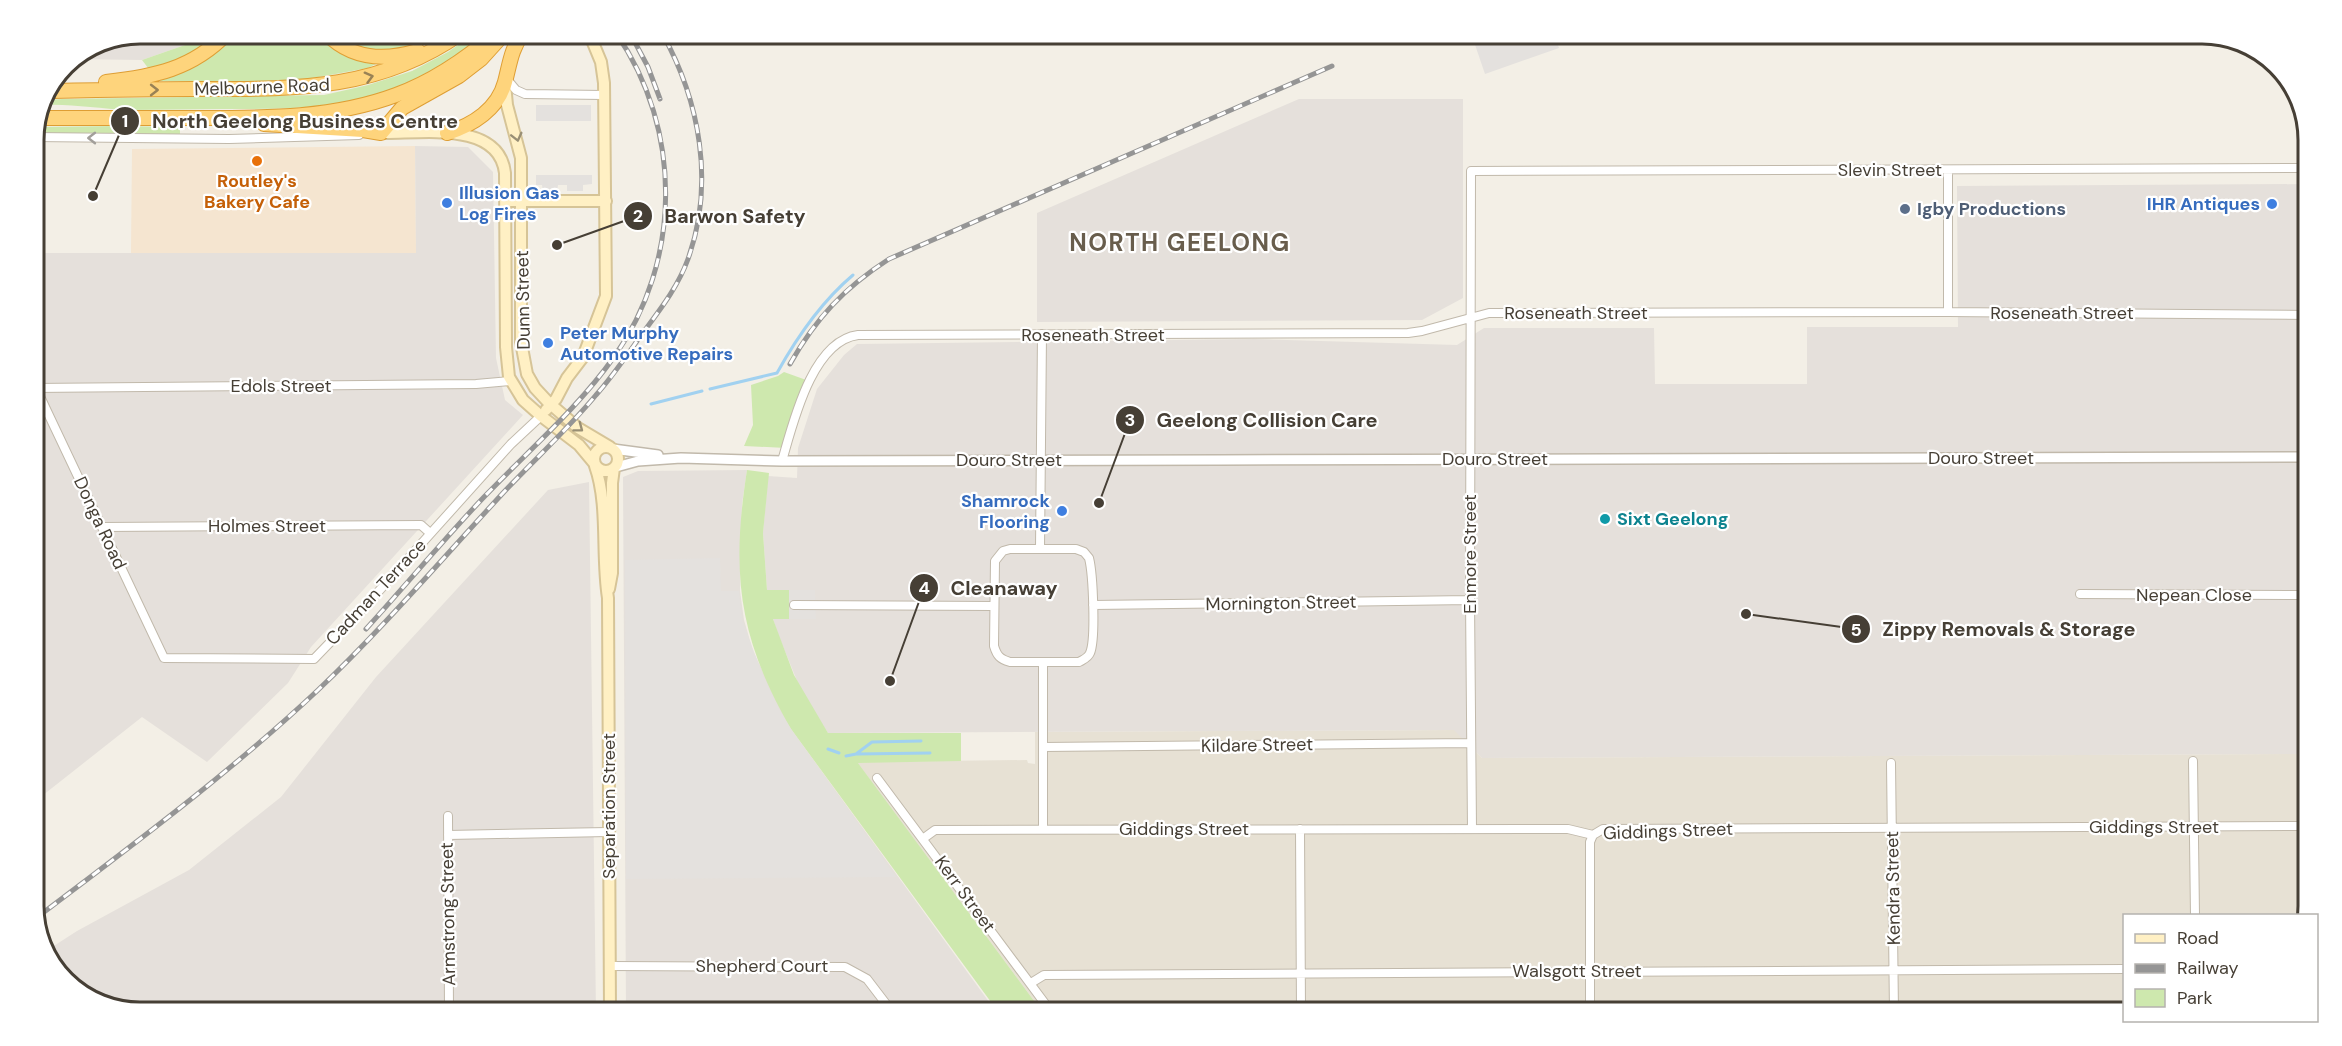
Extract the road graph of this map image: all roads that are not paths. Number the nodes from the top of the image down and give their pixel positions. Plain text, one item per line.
1 (212, 44) edge
2 (340, 44) edge
3 (433, 44) edge
4 (442, 44) edge
5 (482, 44) edge
6 (495, 44) edge
7 (517, 44) edge
8 (594, 44) edge
9 (506, 79) junction
10 (57, 90) edge
11 (57, 91) edge
12 (604, 95) junction
13 (46, 118) edge
14 (223, 118) junction
15 (381, 133) junction
16 (447, 133) junction
17 (44, 137) edge
18 (2298, 168) edge
19 (1948, 170) junction
20 (1471, 171) joint
21 (505, 201) junction
22 (522, 201) junction
23 (606, 201) junction
24 (1948, 312) junction
25 (2298, 315) edge
26 (1472, 316) junction
27 (1042, 334) junction
28 (527, 374) junction
29 (511, 381) junction
30 (44, 388) edge
31 (551, 405) junction
32 (44, 407) edge
33 (541, 416) junction
34 (611, 448) junction
35 (2298, 457) edge
36 (681, 458) junction
37 (1470, 458) junction
38 (782, 460) junction
39 (1041, 460) junction
40 (594, 464) junction
41 (615, 467) junction
42 (102, 527) junction
43 (430, 533) junction
44 (1040, 549) junction
45 (2080, 594) dead end
46 (2298, 595) edge
47 (608, 598) junction
48 (1470, 600) junction
49 (794, 605) dead end
50 (1093, 605) junction
51 (993, 606) junction
52 (164, 658) joint
53 (1043, 662) junction
54 (1471, 744) junction
55 (1043, 747) junction
56 (2193, 761) dead end
57 (1892, 763) dead end
58 (877, 778) dead end
59 (448, 816) dead end
60 (2298, 826) edge
61 (2194, 827) junction
62 (1892, 828) junction
63 (1043, 829) junction
64 (1300, 829) junction
65 (1472, 829) junction
66 (608, 832) junction
67 (448, 835) junction
68 (1593, 835) junction
69 (924, 838) junction
70 (2195, 914) edge
71 (610, 966) junction
72 (2123, 969) edge
73 (1893, 970) junction
74 (1590, 971) junction
75 (1300, 973) junction
76 (1031, 983) junction
77 (449, 1002) edge
78 (610, 1002) edge
79 (885, 1002) edge
80 (1044, 1002) edge
81 (1301, 1002) edge
82 (1590, 1002) edge
83 (1894, 1002) edge

1 - 10 highway
2 - 3 highway
11 -> 4 highway, Melbourne Road
5 - 14 highway, Melbourne Road
6 - 15 highway
7 - 9 highway
8 - 12 main road
9 - 12 street
9 - 16 highway
9 -> 22 main road, Dunn Street
12 - 23 main road
13 - 14 highway, Melbourne Road
14 - 15 highway
15 - 16 main road, Dunn Street
15 -> 17 street
16 - 21 main road, Dunn Street
18 - 19 street, Slevin Street
19 - 20 street, Slevin Street
19 - 24 street
20 - 26 street, Enmore Street
21 - 22 main road
21 - 29 main road, Dunn Street
22 - 23 main road
22 - 28 main road, Dunn Street
23 - 31 main road
24 - 25 street, Roseneath Street
24 - 26 street, Roseneath Street
26 - 27 street, Roseneath Street
26 - 37 street, Enmore Street
27 - 38 street, Roseneath Street
27 - 39 street
28 - 29 main road, Edols Street
28 - 31 main road, Dunn Street
29 - 30 street, Edols Street
29 - 33 main road, Dunn Street
31 - 33 main road
31 -> 34 main road
32 - 42 street, Donga Road
33 - 40 main road, Separation Street
33 - 43 street, Cadman Terrace
34 - 36 street, Douro Street
34 - 40 main road
34 - 41 main road
35 - 37 street, Douro Street
36 - 38 street, Douro Street
36 - 41 street, Douro Street
37 - 39 street, Douro Street
37 - 48 street, Enmore Street
38 - 39 street, Douro Street
39 - 44 street
40 - 41 main road
40 - 47 main road, Separation Street
41 - 47 main road, Separation Street
42 - 43 street, Holmes Street
42 - 52 street, Donga Road
43 - 52 street, Cadman Terrace
44 - 50 street
44 - 51 street
45 - 46 street, Nepean Close
47 - 66 main road, Separation Street
48 - 50 street, Mornington Street
48 - 54 street, Enmore Street
49 - 51 street
50 - 53 street
51 - 53 street
53 - 55 street
54 - 55 street, Kildare Street
54 - 65 street, Enmore Street
55 - 63 street
56 - 61 street
57 - 62 street, Kendra Street
58 - 69 street, Kerr Street
59 - 67 street, Armstrong Street
60 - 61 street, Giddings Street
61 - 62 street, Giddings Street
61 - 70 street
62 - 68 street, Giddings Street
62 - 73 street, Kendra Street
63 - 64 street, Giddings Street
63 - 69 street, Giddings Street
64 - 65 street, Giddings Street
64 - 75 street
65 - 68 street, Giddings Street
66 - 67 street
66 - 71 main road, Separation Street
67 - 77 street, Armstrong Street
68 - 74 street
69 - 76 street, Kerr Street
71 - 78 main road, Separation Street
71 - 79 street, Shepherd Court
72 - 73 street, Walsgott Street
73 - 74 street, Walsgott Street
73 - 83 street, Kendra Street
74 - 75 street, Walsgott Street
74 - 82 street
75 - 76 street, Walsgott Street
75 - 81 street
76 - 80 street, Kerr Street

